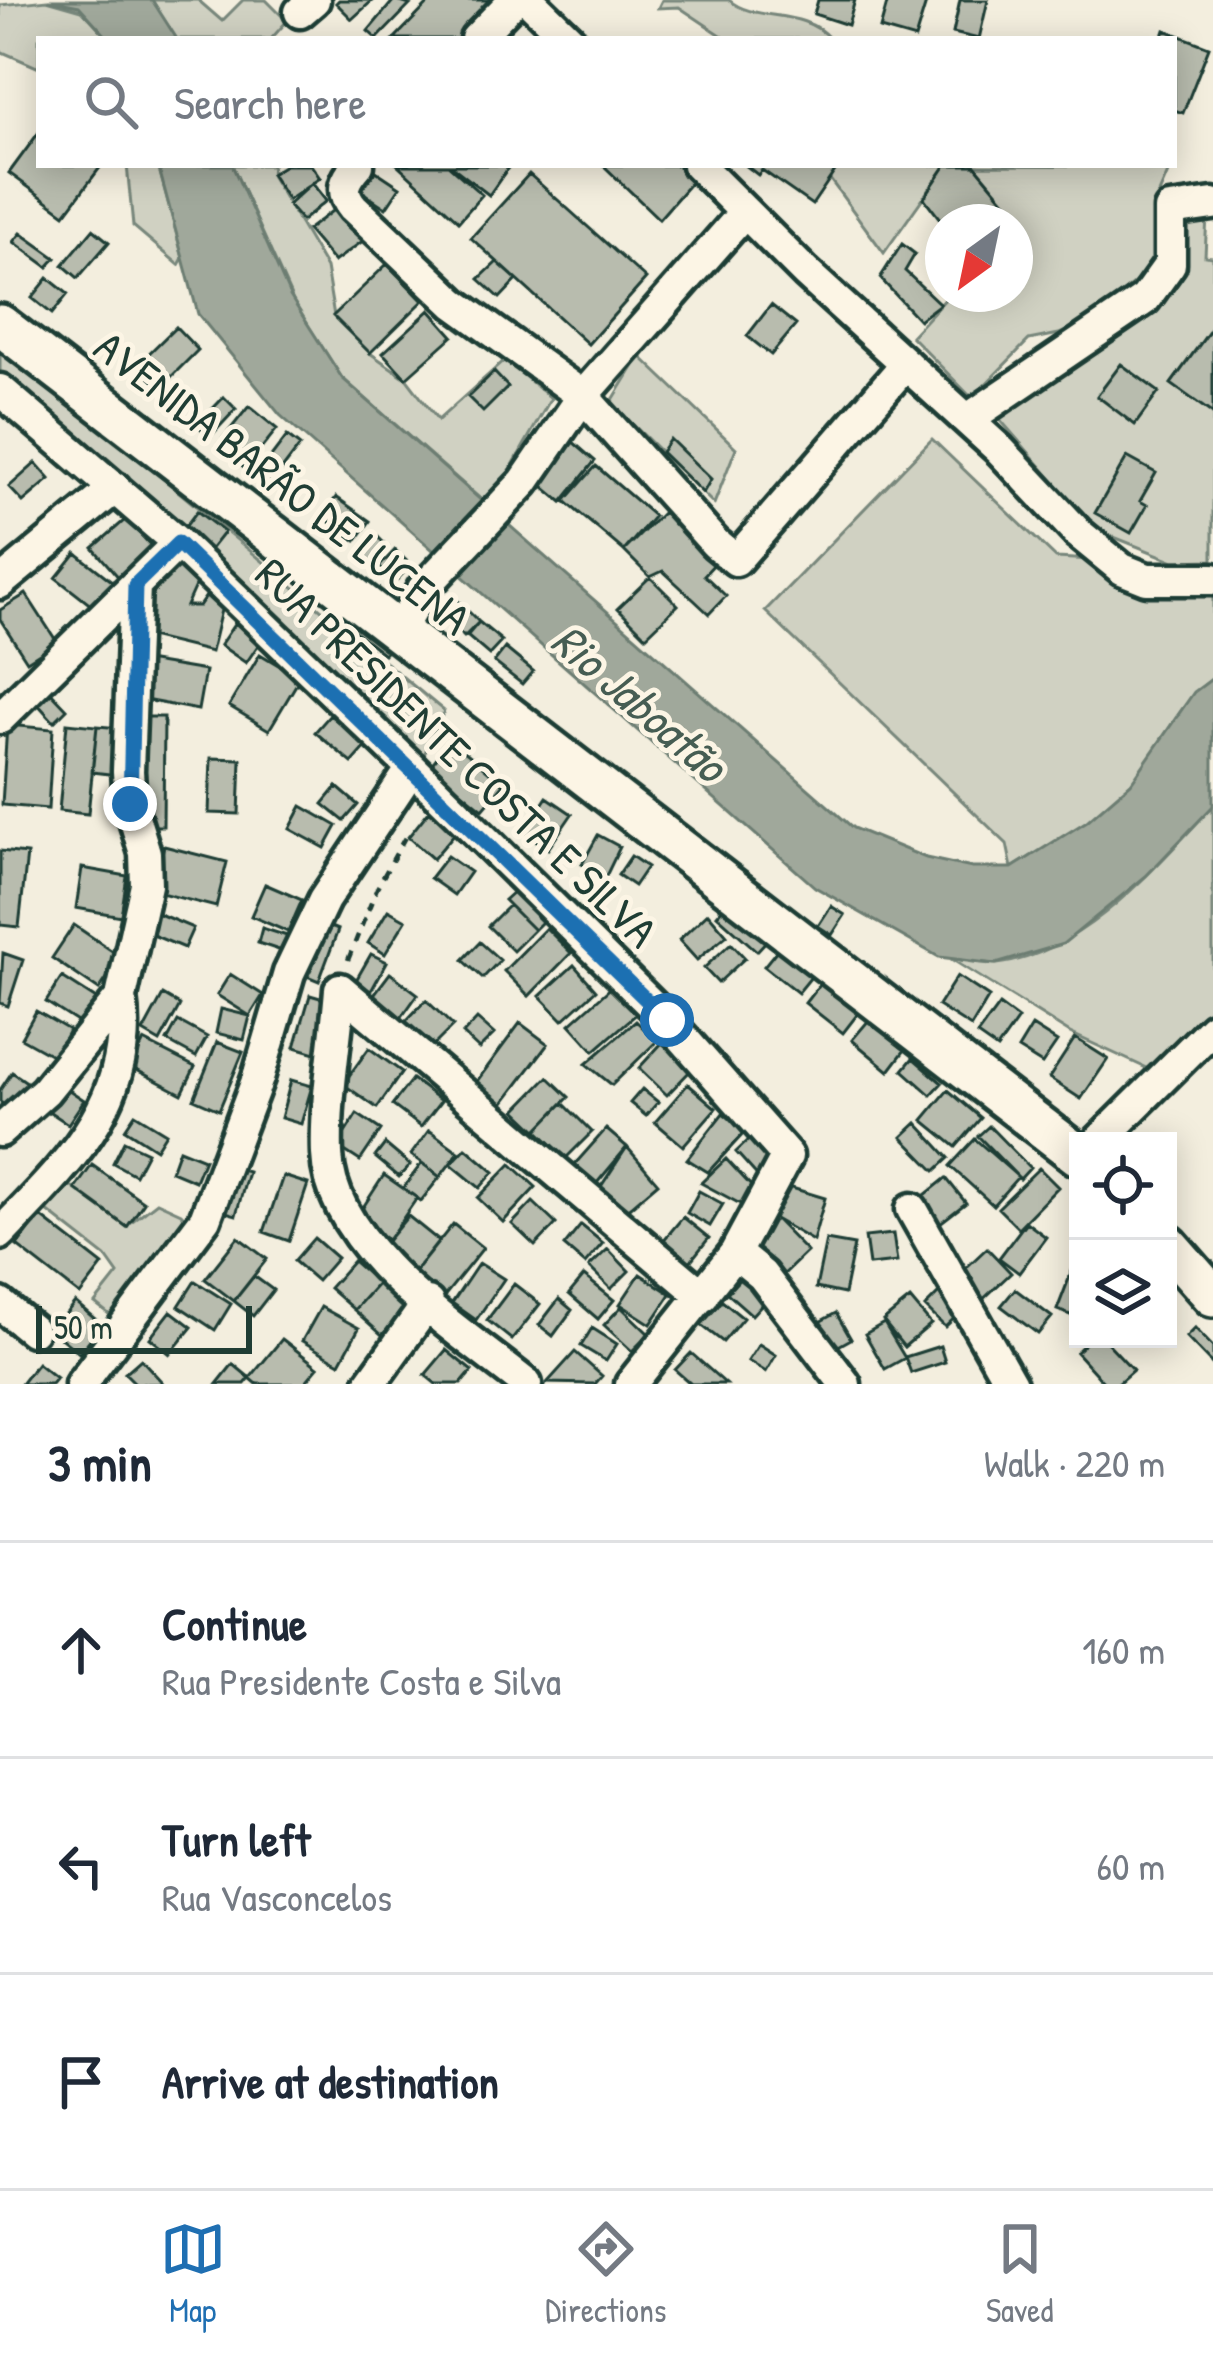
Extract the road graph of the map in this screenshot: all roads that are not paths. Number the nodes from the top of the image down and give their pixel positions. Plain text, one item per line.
1 (514, 0) edge
2 (529, 0) edge
3 (479, 36) edge
4 (566, 36) edge
5 (356, 168) edge
6 (701, 168) edge
7 (1213, 204) edge
8 (745, 212) junction
9 (0, 325) edge
10 (906, 364) junction
11 (0, 390) edge
12 (583, 396) junction
13 (968, 419) junction
14 (115, 488) junction
15 (178, 543) junction
16 (1213, 579) edge
17 (0, 583) edge
18 (135, 585) junction
19 (399, 631) junction
20 (0, 718) edge
21 (422, 779) junction
22 (121, 997) junction
23 (1213, 1028) edge
24 (0, 1131) edge
25 (1108, 1132) edge
26 (1069, 1148) edge
27 (912, 1209) dead end
28 (0, 1234) edge
29 (735, 1253) junction
30 (1177, 1255) edge
31 (703, 1296) junction
32 (1213, 1297) edge
33 (428, 1303) junction
34 (0, 1304) edge
35 (32, 1330) dead end
36 (372, 1382) edge
37 (81, 1384) edge
38 (526, 1384) edge
39 (631, 1384) edge
40 (845, 1384) edge
41 (1011, 1384) edge

1 - 3 street
2 - 4 street
5 - 12 street
6 - 8 street
7 - 13 street
8 - 10 street
8 - 12 street
9 - 19 main road, AVENIDA BARÃO DE LUCENA
10 - 12 street
10 - 13 street
11 - 14 street, RUA PRESIDENTE COSTA E SILVA
12 - 19 street
13 - 16 street
14 - 15 street, RUA PRESIDENTE COSTA E SILVA
14 - 17 street
15 - 18 street
15 - 21 street, RUA PRESIDENTE COSTA E SILVA
18 - 20 street
18 - 22 street
19 - 26 main road, AVENIDA BARÃO DE LUCENA
21 - 29 street, RUA PRESIDENTE COSTA E SILVA
21 - 37 street
22 - 24 street
22 - 28 street
23 - 25 street
27 - 41 street
29 - 31 street, RUA PRESIDENTE COSTA E SILVA
29 - 40 street
30 - 32 main road
31 - 33 street
31 - 39 street, RUA PRESIDENTE COSTA E SILVA
33 - 36 street
33 - 38 street
34 - 35 street

